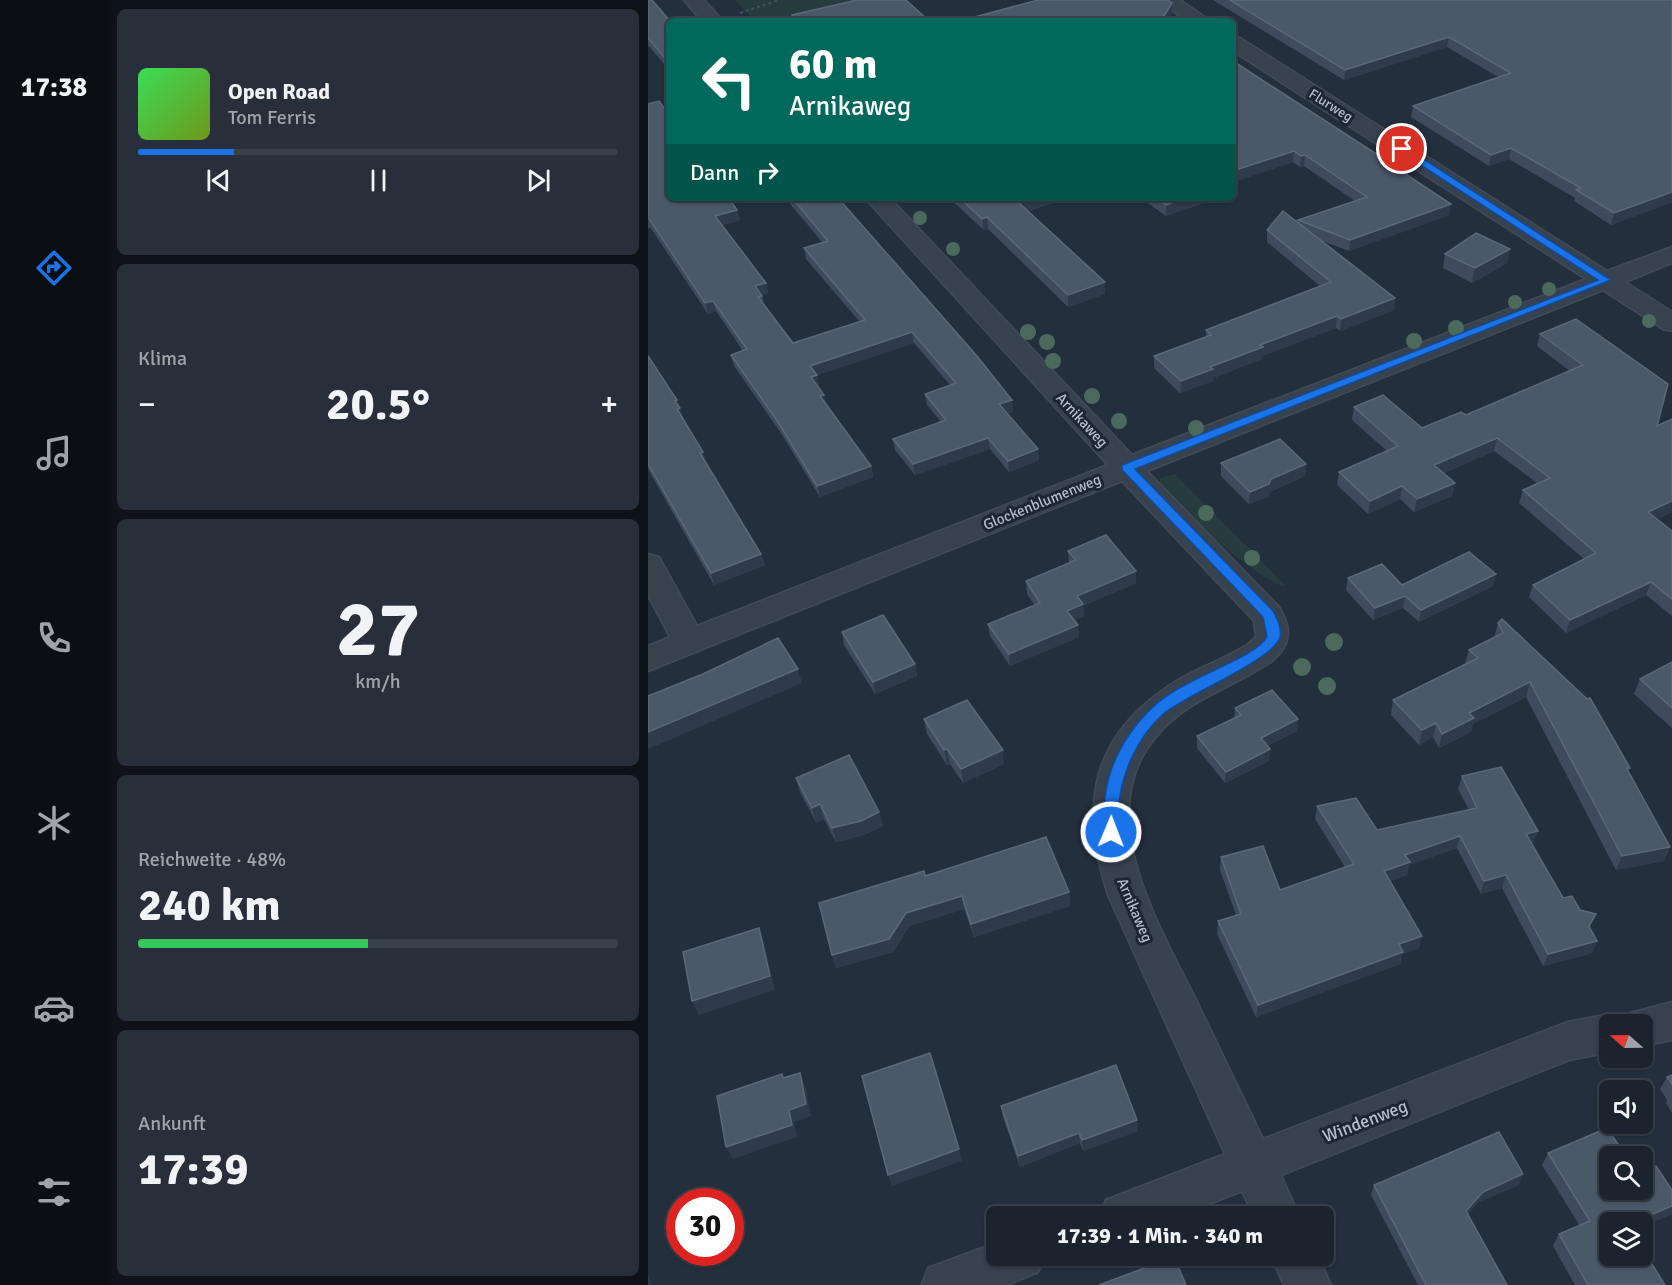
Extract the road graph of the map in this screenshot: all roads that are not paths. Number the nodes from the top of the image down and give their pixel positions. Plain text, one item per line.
1 (694, 0) edge
2 (1203, 0) edge
3 (1173, 3) edge
4 (710, 18) edge
5 (1196, 18) edge
6 (1236, 44) edge
7 (880, 201) edge
8 (1672, 254) edge
9 (1606, 280) junction
10 (1672, 323) edge
11 (1127, 468) junction
12 (648, 565) edge
13 (689, 642) junction
14 (648, 659) edge
15 (1672, 1021) edge
16 (1653, 1025) edge
17 (1599, 1035) edge
18 (1253, 1166) junction
19 (1148, 1206) edge
20 (1272, 1206) edge
21 (995, 1266) edge
22 (1299, 1266) edge
23 (945, 1285) edge
24 (1308, 1285) edge

1 - 4 street
2 - 3 street
3 - 5 street
6 - 9 street, Flurweg
7 - 11 street, Arnikaweg
8 - 9 street, Glockenblumenweg
9 - 10 street, Flurweg
9 - 11 street, Glockenblumenweg
11 - 13 street, Glockenblumenweg
11 - 18 street, Arnikaweg
12 - 13 street
13 - 14 street, Glockenblumenweg
15 - 16 street
17 - 18 street, Windenweg
18 - 19 street, Windenweg
18 - 20 street, Arnikaweg
21 - 23 street
22 - 24 street

